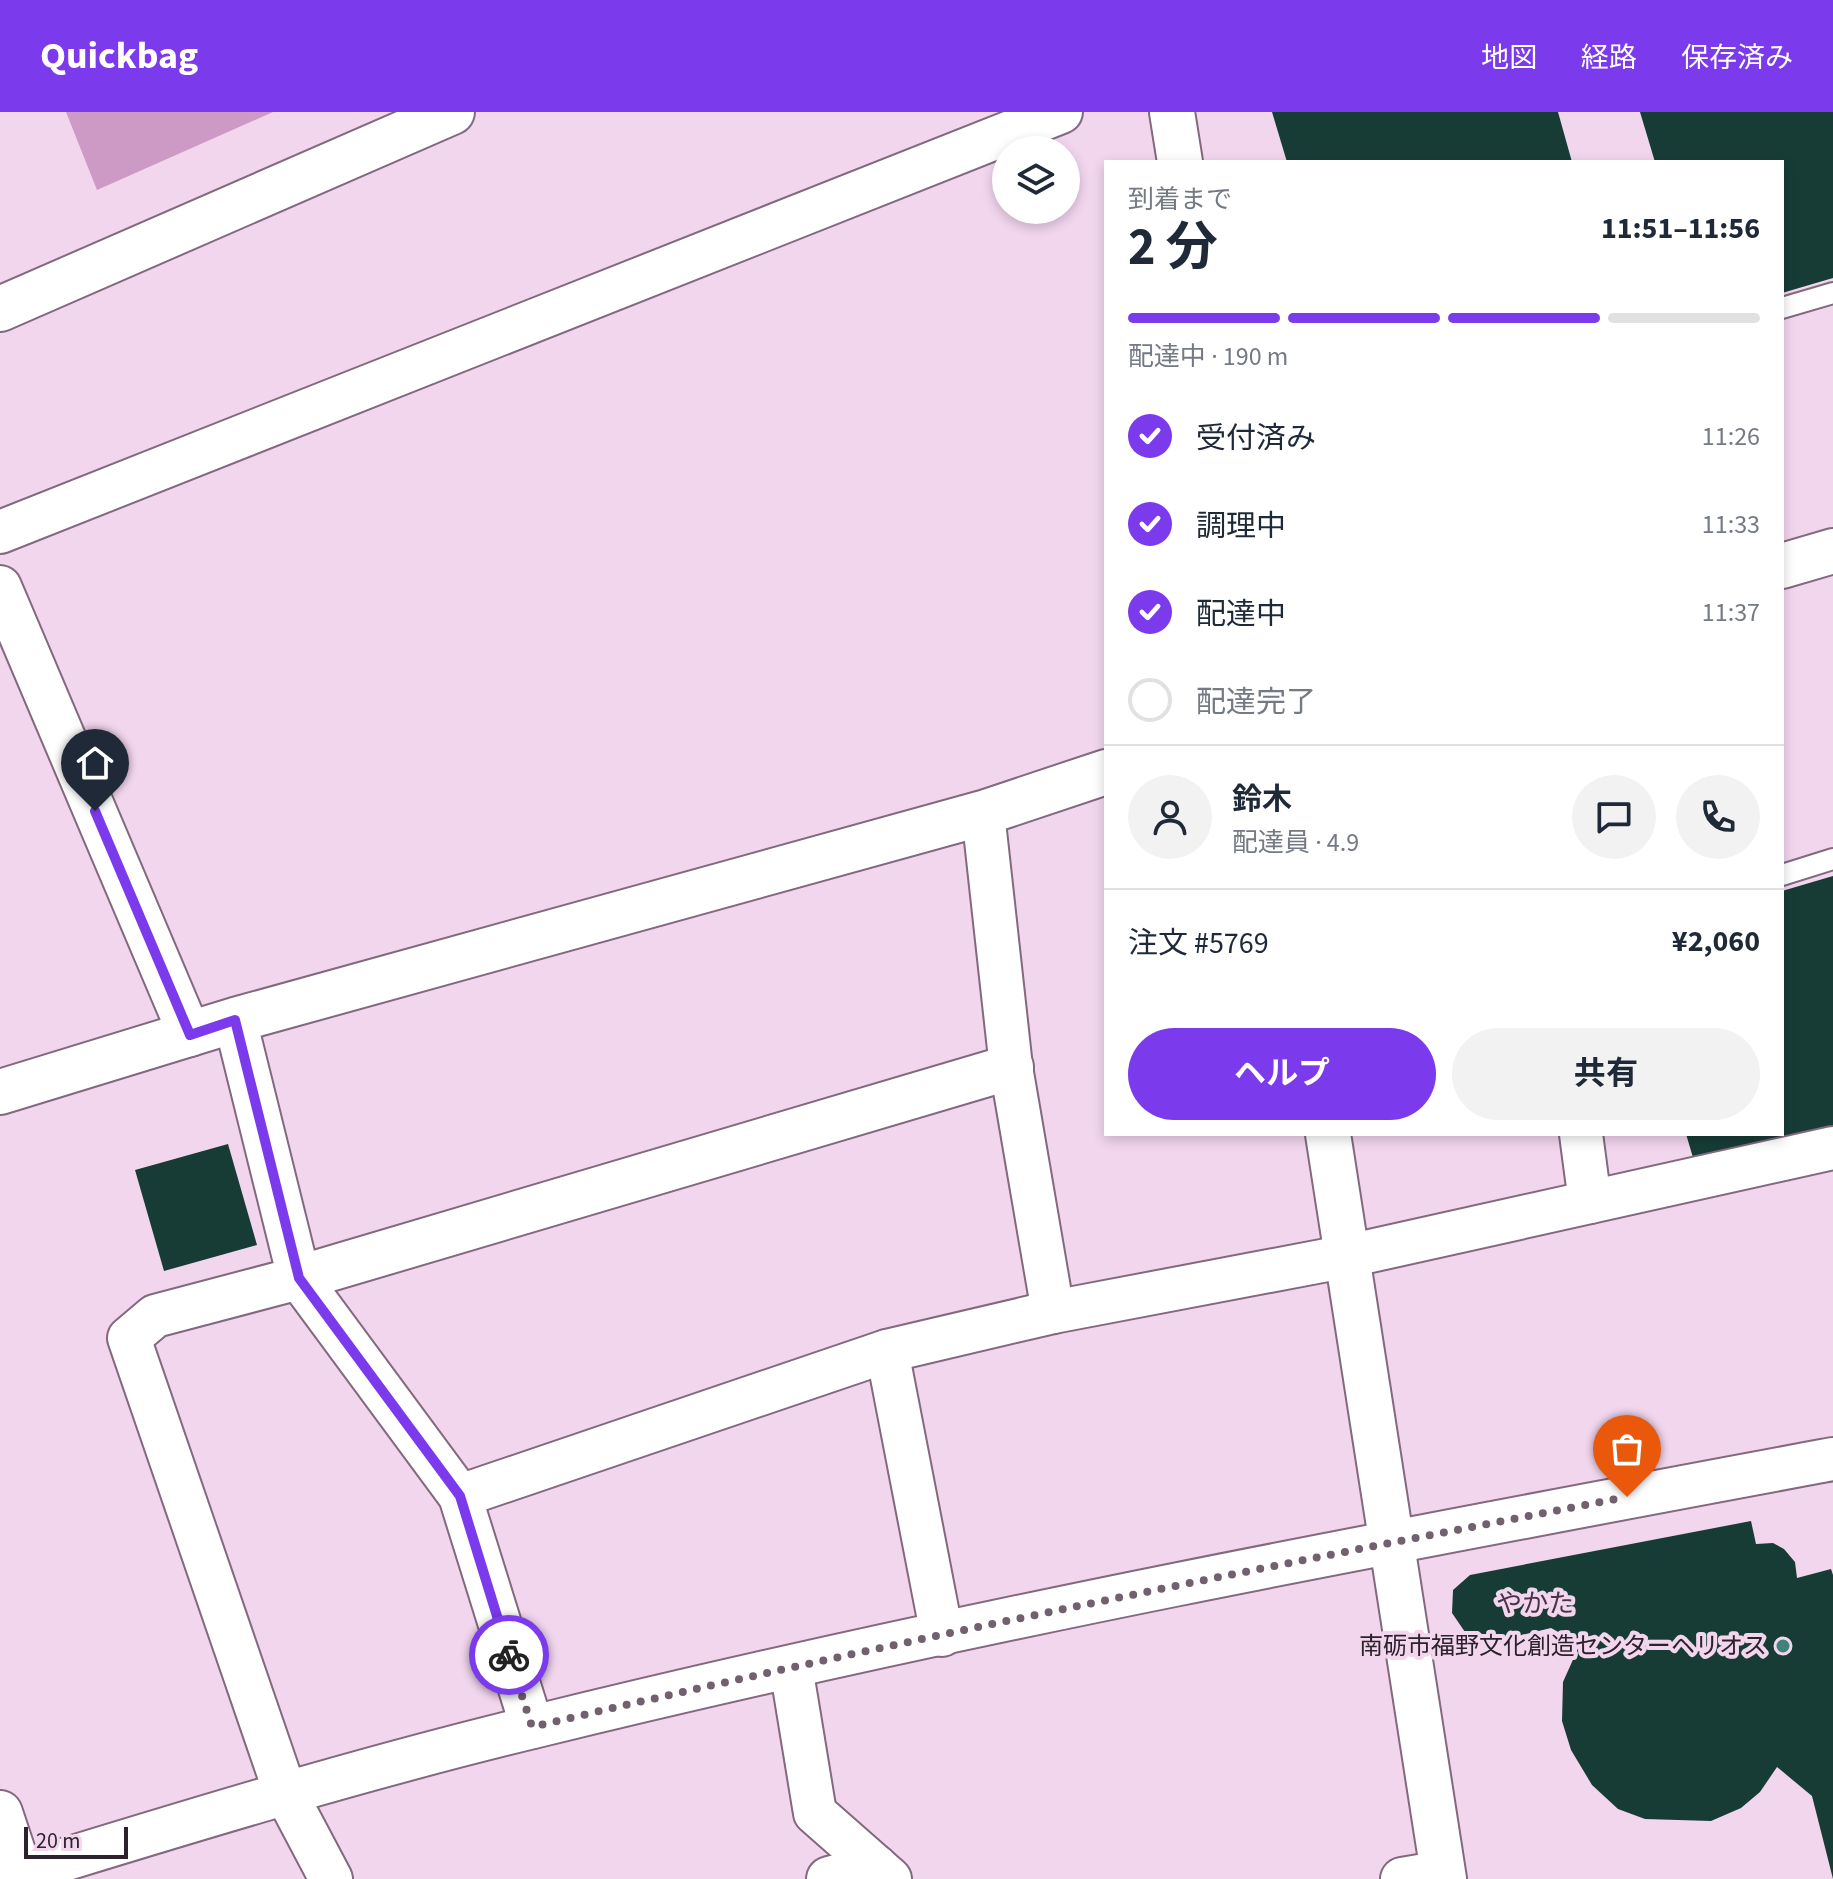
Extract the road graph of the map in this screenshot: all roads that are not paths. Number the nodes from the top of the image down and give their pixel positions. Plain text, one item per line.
1 (452, 112) edge
2 (1061, 112) edge
3 (1172, 112) edge
4 (1180, 160) edge
5 (1833, 293) edge
6 (1784, 307) edge
7 (0, 309) edge
8 (0, 532) edge
9 (1833, 551) edge
10 (1784, 565) edge
11 (0, 587) edge
12 (1104, 773) edge
13 (983, 813) junction
14 (1833, 859) edge
15 (1784, 874) edge
16 (235, 1020) junction
17 (190, 1035) junction
18 (1011, 1067) junction
19 (0, 1092) edge
20 (1328, 1136) edge
21 (1581, 1136) edge
22 (1833, 1148) edge
23 (1590, 1202) junction
24 (1348, 1256) junction
25 (299, 1278) junction
26 (1053, 1312) junction
27 (887, 1351) junction
28 (1833, 1459) edge
29 (460, 1496) junction
30 (1392, 1541) junction
31 (942, 1635) junction
32 (791, 1667) junction
33 (532, 1727) junction
34 (285, 1792) junction
35 (0, 1813) edge
36 (882, 1873) edge
37 (22, 1876) edge
38 (1429, 1877) edge
39 (331, 1879) edge
40 (829, 1879) edge

1 - 7 street
2 - 8 street
3 - 4 street
5 - 6 lane
9 - 10 street
11 - 17 street
12 - 13 street
13 - 16 street
13 - 18 street
14 - 15 lane
16 - 17 street
16 - 25 street
17 - 19 street
18 - 25 street
18 - 26 street
20 - 24 street
21 - 23 street
22 - 23 street
23 - 24 street
24 - 26 street
24 - 30 street
25 - 29 street
25 - 34 street
26 - 27 street
27 - 29 street
27 - 31 street
28 - 30 street
29 - 33 street
30 - 31 street
30 - 38 street
31 - 32 street
32 - 33 street
32 - 36 street
33 - 34 street
34 - 37 street
34 - 39 street
35 - 37 street
36 - 40 street

